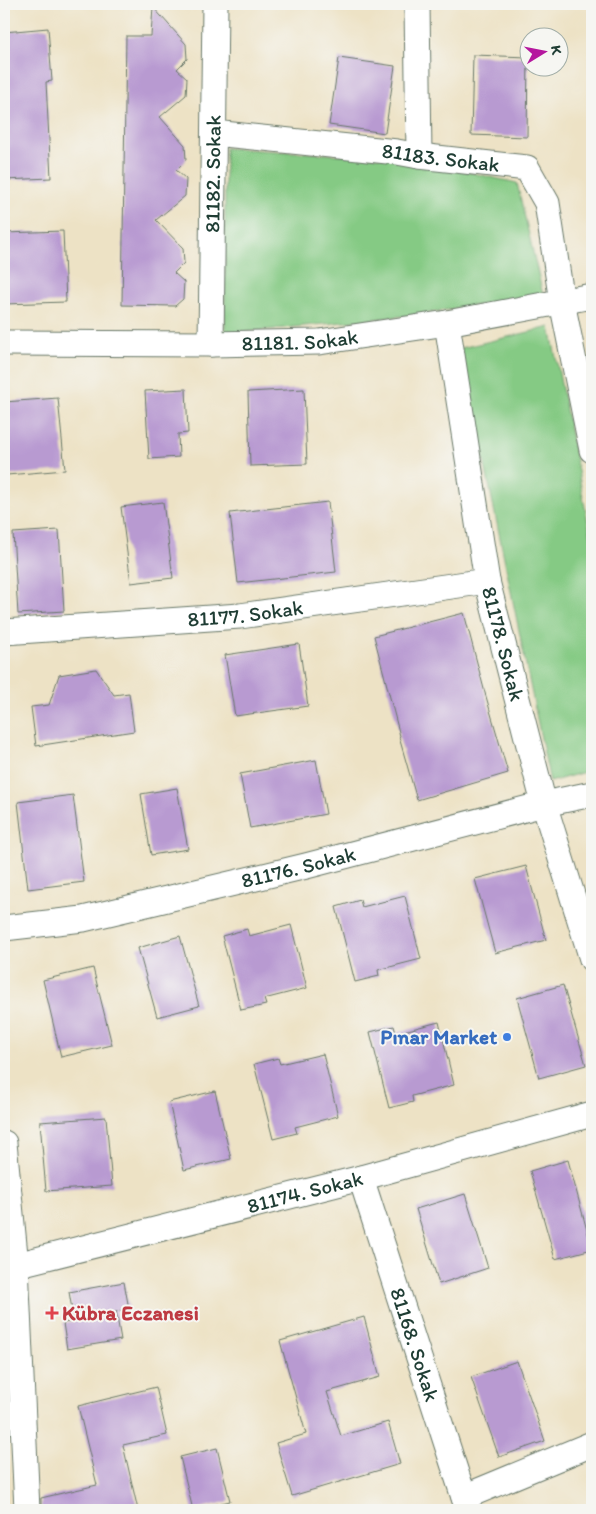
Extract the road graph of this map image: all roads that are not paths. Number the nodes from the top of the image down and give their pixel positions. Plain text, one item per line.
1 (215, 4) edge
2 (417, 4) edge
3 (214, 133) junction
4 (418, 156) junction
5 (592, 296) edge
6 (562, 302) junction
7 (447, 323) junction
8 (4, 343) edge
9 (211, 344) junction
10 (592, 450) edge
11 (487, 581) junction
12 (4, 632) edge
13 (592, 794) edge
14 (544, 804) junction
15 (4, 928) edge
16 (592, 959) edge
17 (592, 1114) edge
18 (4, 1143) edge
19 (361, 1178) junction
20 (16, 1266) junction
21 (592, 1444) edge
22 (466, 1504) edge
23 (27, 1510) edge

1 - 3 street, 81182. Sokak
2 - 4 street
3 - 4 street, 81183. Sokak
3 - 9 street, 81182. Sokak
4 - 6 street, 81183. Sokak
5 - 6 street, 81181. Sokak
6 - 7 street, 81181. Sokak
6 - 10 street
7 - 9 street, 81181. Sokak
7 - 11 street, 81178. Sokak
8 - 9 street, 81181. Sokak
11 - 12 street, 81177. Sokak
11 - 14 street, 81178. Sokak
13 - 14 street, 81176. Sokak
14 - 15 street, 81176. Sokak
14 - 16 street, 81178. Sokak
17 - 19 street, 81174. Sokak
18 - 20 street
19 - 20 street, 81174. Sokak
19 - 22 street, 81168. Sokak
20 - 23 street
21 - 22 street

